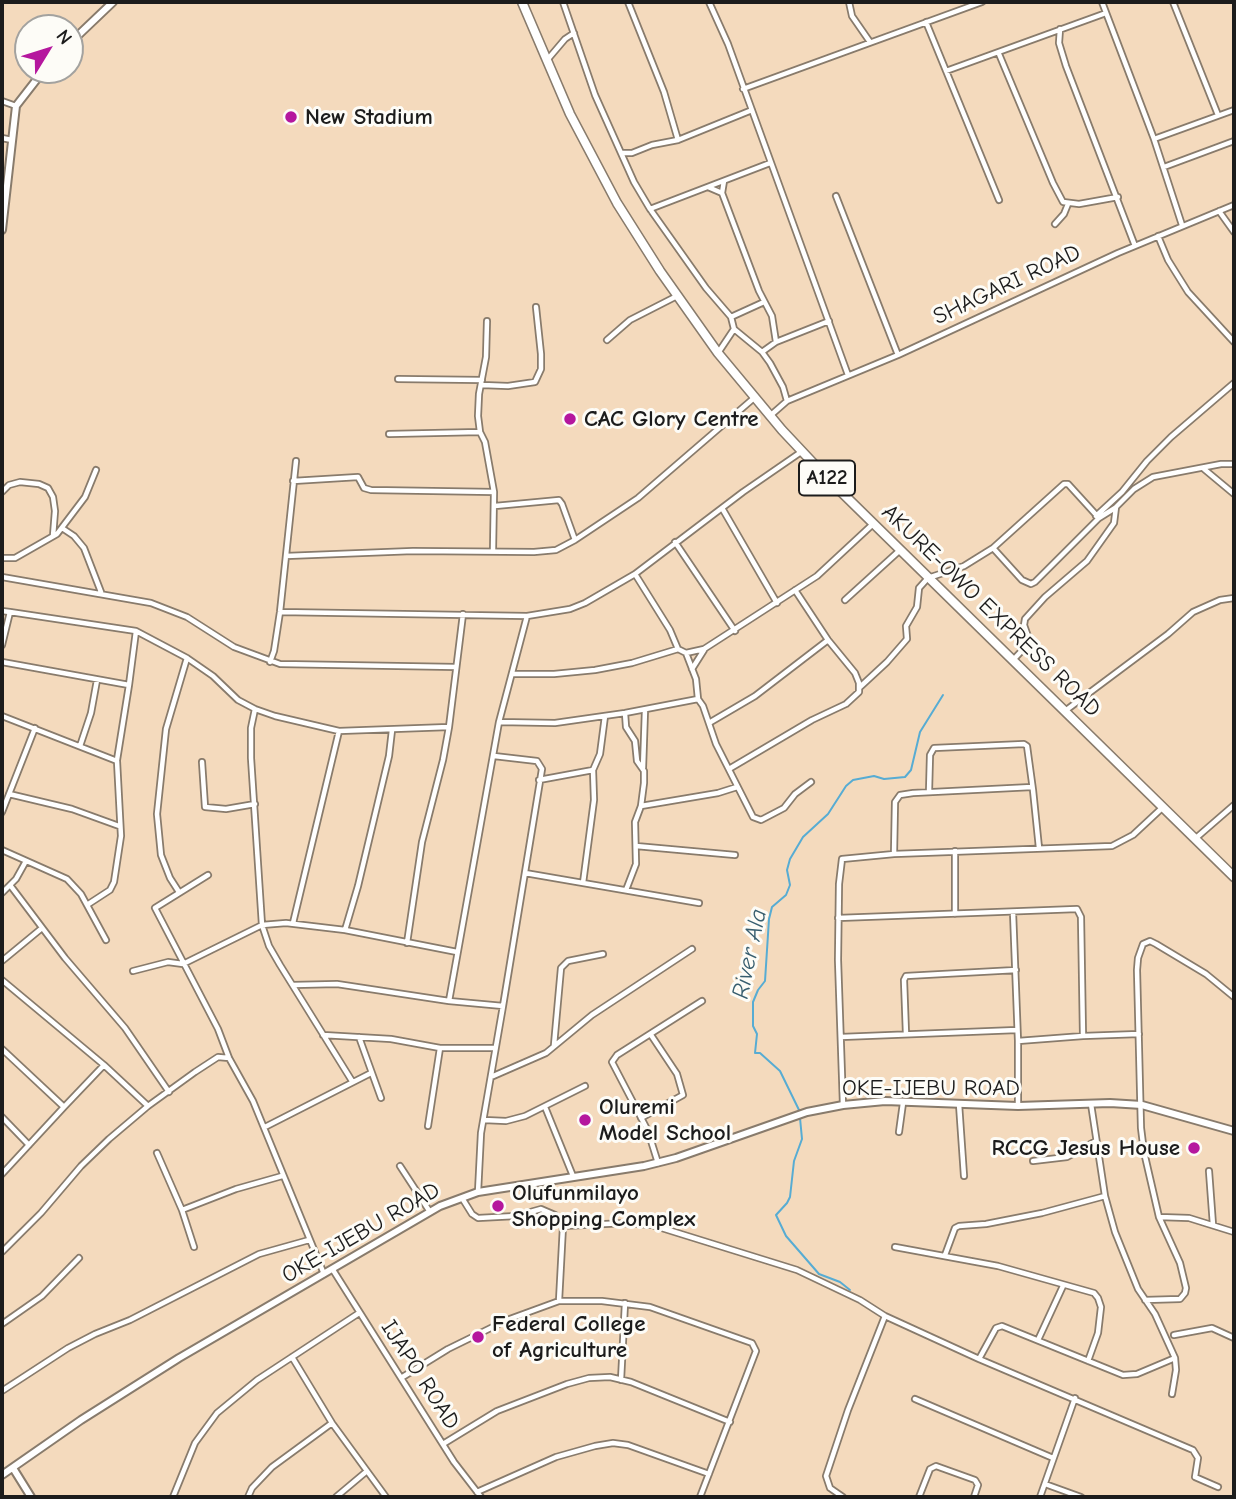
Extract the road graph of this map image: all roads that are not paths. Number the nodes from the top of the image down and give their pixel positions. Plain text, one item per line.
1 (113, 2) edge
2 (522, 2) edge
3 (562, 2) edge
4 (628, 2) edge
5 (709, 2) edge
6 (849, 2) edge
7 (982, 2) edge
8 (1102, 2) edge
9 (1173, 2) edge
10 (967, 4) edge
11 (1105, 13) junction
12 (926, 22) junction
13 (1060, 29) junction
14 (84, 30) edge
15 (574, 33) junction
16 (1047, 34) junction
17 (870, 42) junction
18 (1059, 43) junction
19 (999, 54) junction
20 (546, 61) junction
21 (946, 71) junction
22 (33, 84) edge
23 (743, 89) junction
24 (2, 101) edge
25 (16, 106) junction
26 (752, 110) junction
27 (1234, 110) edge
28 (1218, 115) junction
29 (2, 138) edge
30 (1154, 139) junction
31 (12, 140) junction
32 (678, 140) junction
33 (1234, 141) edge
34 (621, 153) junction
35 (770, 163) junction
36 (1164, 167) junction
37 (724, 181) junction
38 (708, 187) junction
39 (722, 193) junction
40 (836, 196) dead end
41 (1118, 197) junction
42 (999, 200) dead end
43 (1068, 204) junction
44 (1234, 205) edge
45 (650, 209) junction
46 (1219, 211) junction
47 (1055, 224) dead end
48 (1182, 225) junction
49 (2, 230) edge
50 (1234, 232) edge
51 (1158, 236) junction
52 (1135, 246) junction
53 (677, 296) junction
54 (764, 302) junction
55 (536, 307) dead end
56 (731, 317) junction
57 (486, 321) dead end
58 (829, 321) junction
59 (734, 329) junction
60 (607, 340) dead end
61 (776, 342) junction
62 (1234, 342) edge
63 (762, 352) junction
64 (718, 353) junction
65 (898, 355) junction
66 (848, 375) junction
67 (398, 379) dead end
68 (482, 382) junction
69 (1234, 383) edge
70 (754, 398) junction
71 (787, 401) junction
72 (770, 415) junction
73 (480, 432) junction
74 (388, 434) dead end
75 (802, 452) junction
76 (296, 461) dead end
77 (1234, 464) edge
78 (1203, 468) junction
79 (96, 470) dead end
80 (293, 481) junction
81 (2, 492) edge
82 (494, 492) junction
83 (1234, 494) edge
84 (495, 506) junction
85 (1116, 507) junction
86 (722, 508) junction
87 (1097, 517) junction
88 (873, 524) junction
89 (62, 528) junction
90 (53, 537) junction
91 (575, 540) junction
92 (675, 542) junction
93 (993, 548) junction
94 (493, 550) junction
95 (900, 550) junction
96 (286, 556) junction
97 (2, 558) edge
98 (635, 574) junction
99 (2, 577) edge
100 (928, 578) junction
101 (795, 590) junction
102 (101, 593) junction
103 (1234, 598) edge
104 (845, 600) dead end
105 (777, 603) junction
106 (2, 611) edge
107 (10, 612) junction
108 (280, 612) junction
109 (463, 614) junction
110 (527, 616) junction
111 (136, 631) junction
112 (735, 631) junction
113 (828, 640) junction
114 (2, 645) edge
115 (678, 649) junction
116 (704, 649) junction
117 (685, 653) junction
118 (187, 658) junction
119 (1013, 660) junction
120 (2, 662) edge
121 (270, 662) junction
122 (456, 667) junction
123 (693, 672) junction
124 (512, 674) junction
125 (97, 680) junction
126 (129, 685) junction
127 (860, 687) junction
128 (698, 699) junction
129 (255, 709) junction
130 (645, 710) junction
131 (1065, 711) junction
132 (625, 713) junction
133 (2, 716) edge
134 (605, 716) junction
135 (499, 722) junction
136 (709, 723) junction
137 (449, 727) junction
138 (35, 728) junction
139 (392, 730) junction
140 (339, 731) junction
141 (80, 746) junction
142 (494, 756) junction
143 (117, 761) junction
144 (202, 762) dead end
145 (643, 769) junction
146 (729, 769) junction
147 (593, 770) junction
148 (539, 780) junction
149 (811, 782) dead end
150 (737, 787) junction
151 (1032, 787) junction
152 (929, 792) junction
153 (9, 794) junction
154 (255, 804) junction
155 (1234, 805) edge
156 (641, 806) junction
157 (1163, 807) junction
158 (2, 812) edge
159 (119, 826) junction
160 (1195, 838) junction
161 (636, 846) junction
162 (1039, 848) junction
163 (2, 850) edge
164 (955, 851) junction
165 (894, 854) junction
166 (735, 855) dead end
167 (26, 861) junction
168 (525, 873) junction
169 (208, 875) dead end
170 (1234, 877) edge
171 (583, 883) junction
172 (10, 885) junction
173 (626, 890) junction
174 (2, 892) edge
175 (179, 892) junction
176 (699, 903) dead end
177 (87, 905) junction
178 (1013, 912) junction
179 (956, 914) junction
180 (838, 918) junction
181 (293, 923) junction
182 (262, 925) junction
183 (42, 928) junction
184 (345, 930) junction
185 (106, 940) dead end
186 (407, 943) junction
187 (692, 949) dead end
188 (457, 952) junction
189 (603, 954) dead end
190 (2, 961) edge
191 (183, 964) junction
192 (1016, 970) junction
193 (133, 971) dead end
194 (2, 980) edge
195 (293, 985) junction
196 (1234, 996) edge
197 (449, 1001) junction
198 (702, 1001) dead end
199 (503, 1006) junction
200 (1017, 1030) junction
201 (906, 1034) junction
202 (1139, 1034) junction
203 (323, 1035) junction
204 (650, 1035) junction
205 (1083, 1035) junction
206 (359, 1037) junction
207 (841, 1037) junction
208 (1018, 1041) junction
209 (554, 1046) junction
210 (440, 1048) junction
211 (495, 1048) junction
212 (2, 1049) edge
213 (229, 1058) junction
214 (104, 1065) junction
215 (371, 1073) junction
216 (490, 1077) junction
217 (352, 1081) junction
218 (585, 1086) dead end
219 (169, 1092) junction
220 (381, 1098) dead end
221 (903, 1103) junction
222 (959, 1104) junction
223 (1091, 1104) junction
224 (843, 1105) junction
225 (1142, 1105) junction
226 (148, 1106) junction
227 (1017, 1106) junction
228 (64, 1107) junction
229 (545, 1107) junction
230 (2, 1117) edge
231 (641, 1118) junction
232 (484, 1121) junction
233 (428, 1126) dead end
234 (265, 1127) junction
235 (1234, 1131) edge
236 (900, 1132) dead end
237 (1096, 1141) junction
238 (29, 1145) junction
239 (157, 1153) dead end
240 (1032, 1161) dead end
241 (658, 1163) junction
242 (400, 1166) dead end
243 (1209, 1171) dead end
244 (2, 1174) edge
245 (282, 1176) junction
246 (573, 1176) junction
247 (964, 1176) dead end
248 (478, 1192) junction
249 (1105, 1196) junction
250 (461, 1197) junction
251 (182, 1210) junction
252 (430, 1212) junction
253 (1159, 1217) junction
254 (1213, 1225) junction
255 (563, 1226) junction
256 (1234, 1232) edge
257 (309, 1240) junction
258 (194, 1247) dead end
259 (895, 1247) dead end
260 (2, 1252) edge
261 (945, 1255) junction
262 (79, 1258) dead end
263 (333, 1270) junction
264 (324, 1275) junction
265 (1063, 1286) junction
266 (1145, 1300) junction
267 (559, 1301) junction
268 (625, 1303) junction
269 (359, 1313) junction
270 (885, 1316) junction
271 (2, 1324) edge
272 (1174, 1335) dead end
273 (1234, 1338) edge
274 (1038, 1340) junction
275 (292, 1357) junction
276 (1175, 1358) junction
277 (979, 1359) junction
278 (1088, 1361) junction
279 (401, 1378) junction
280 (621, 1380) junction
281 (2, 1391) edge
282 (1171, 1394) dead end
283 (1074, 1398) junction
284 (915, 1399) dead end
285 (730, 1422) junction
286 (332, 1423) junction
287 (443, 1444) junction
288 (1054, 1458) junction
289 (13, 1468) junction
290 (367, 1471) junction
291 (709, 1474) junction
292 (2, 1475) edge
293 (1045, 1483) junction
294 (1217, 1487) dead end
295 (477, 1492) junction
296 (32, 1497) edge
297 (173, 1497) edge
298 (248, 1497) edge
299 (337, 1497) edge
300 (386, 1497) edge
301 (481, 1497) edge
302 (700, 1497) edge
303 (843, 1497) edge
304 (919, 1497) edge
305 (974, 1497) edge
306 (1040, 1497) edge
307 (1081, 1497) edge

1 - 14 main road
2 - 20 highway, AKURE-OWO EXPRESS ROAD / A122
3 - 15 street
4 - 32 street
5 - 23 street
6 - 17 street
7 - 10 street
8 - 11 street
9 - 28 street
10 - 12 street
11 - 13 street
11 - 30 street
12 - 17 street
12 - 21 street
13 - 16 street
13 - 18 street
15 - 20 street
15 - 34 street
16 - 18 street
16 - 19 street
17 - 23 street
18 - 41 street
19 - 21 street
19 - 43 street
20 - 53 highway, AKURE-OWO EXPRESS ROAD / A122
21 - 42 street
22 - 25 main road
23 - 26 street
24 - 25 street
25 - 31 main road
26 - 32 street
26 - 35 street
27 - 28 street
28 - 30 street
29 - 31 street
30 - 36 street
31 - 49 main road
32 - 34 street
33 - 36 street
34 - 45 street
35 - 37 street
35 - 58 street
36 - 48 street
37 - 38 street
37 - 39 street
38 - 39 street
38 - 45 street
39 - 54 street
40 - 65 street
41 - 43 street
41 - 52 street
43 - 47 street
44 - 46 street, SHAGARI ROAD
45 - 56 street
46 - 48 street, SHAGARI ROAD
46 - 50 street
48 - 51 street, SHAGARI ROAD
51 - 52 street, SHAGARI ROAD
51 - 62 street
52 - 65 street, SHAGARI ROAD
53 - 60 street
53 - 64 highway, AKURE-OWO EXPRESS ROAD / A122
54 - 56 street
54 - 61 street
55 - 68 street
56 - 59 street
57 - 68 street
58 - 61 street
58 - 66 street
59 - 63 street
59 - 64 street
61 - 63 street
63 - 71 street
64 - 70 highway, AKURE-OWO EXPRESS ROAD / A122
65 - 66 street, SHAGARI ROAD
66 - 71 street, SHAGARI ROAD
67 - 68 street
68 - 73 street
69 - 87 street
70 - 72 highway, AKURE-OWO EXPRESS ROAD / A122
70 - 91 street
71 - 72 street, SHAGARI ROAD
72 - 75 highway, AKURE-OWO EXPRESS ROAD / A122
73 - 74 street
73 - 82 street
75 - 86 street
75 - 88 highway, AKURE-OWO EXPRESS ROAD / A122
76 - 80 street
77 - 78 street
78 - 83 street
78 - 85 street
79 - 89 street
80 - 82 street
80 - 96 street
81 - 90 street
82 - 84 street
84 - 91 street
84 - 94 street
85 - 87 street
85 - 119 street
86 - 92 street
86 - 105 street
87 - 93 street
87 - 93 street
88 - 95 highway, AKURE-OWO EXPRESS ROAD / A122
88 - 101 street
89 - 90 street
89 - 102 street
90 - 97 street
91 - 94 street
92 - 98 street
92 - 112 street
93 - 100 street
94 - 96 street
95 - 100 highway, AKURE-OWO EXPRESS ROAD / A122
95 - 104 street
96 - 108 street
98 - 110 street
98 - 115 street
99 - 102 street
100 - 119 highway, AKURE-OWO EXPRESS ROAD / A122
100 - 127 street
101 - 105 street
101 - 113 street
102 - 121 street
103 - 131 street
105 - 112 street
106 - 107 street
107 - 111 street
107 - 114 street
108 - 109 street
108 - 121 street
109 - 110 street
109 - 122 street
110 - 124 street
111 - 118 street
111 - 126 street
112 - 116 street
113 - 127 street
113 - 136 street
115 - 117 street
115 - 124 street
116 - 117 street
116 - 123 street
117 - 123 street
118 - 129 street
118 - 175 street
119 - 131 highway, AKURE-OWO EXPRESS ROAD / A122
120 - 125 street
121 - 122 street
122 - 137 street
123 - 128 street
124 - 135 street
125 - 126 street
125 - 141 street
126 - 143 street
127 - 146 street
128 - 130 street
128 - 136 street
129 - 140 street
129 - 154 street
130 - 132 street
130 - 145 street
131 - 157 highway, AKURE-OWO EXPRESS ROAD / A122
132 - 134 street
132 - 145 street
133 - 138 street
134 - 135 street
134 - 147 street
135 - 142 street
136 - 146 street
137 - 139 street
137 - 186 street
138 - 141 street
138 - 153 street
139 - 140 street
139 - 184 street
140 - 181 street
141 - 143 street
142 - 148 street
142 - 188 street
143 - 159 street
144 - 154 street
145 - 156 street
146 - 150 street
147 - 148 street
147 - 171 street
148 - 168 street
149 - 150 street
150 - 156 street
151 - 152 street
151 - 152 street
151 - 162 street
152 - 165 street
153 - 158 street
153 - 159 street
154 - 182 street
155 - 160 street
156 - 161 street
157 - 160 highway, AKURE-OWO EXPRESS ROAD / A122
157 - 162 street
159 - 177 street
160 - 170 highway, AKURE-OWO EXPRESS ROAD / A122
161 - 166 street
161 - 173 street
162 - 164 street
163 - 167 street
164 - 165 street
164 - 179 street
165 - 180 street
167 - 172 street
167 - 177 street
168 - 171 street
168 - 199 street
169 - 175 street
171 - 173 street
172 - 174 street
172 - 183 street
173 - 176 street
175 - 191 street
177 - 185 street
178 - 179 street
178 - 192 street
178 - 205 street
179 - 180 street
180 - 207 street
181 - 182 street
181 - 184 street
182 - 191 street
182 - 195 street
183 - 190 street
183 - 219 street
184 - 186 street
186 - 188 street
187 - 209 street
188 - 197 street
189 - 209 street
191 - 193 street
191 - 213 street
192 - 200 street
192 - 201 street
194 - 214 street
195 - 197 street
195 - 203 street
196 - 202 street
197 - 199 street
198 - 204 street
199 - 211 street
200 - 201 street
200 - 208 street
201 - 207 street
202 - 205 street
202 - 225 street
203 - 206 street
203 - 217 street
204 - 231 street
204 - 231 street
205 - 208 street
206 - 210 street
206 - 215 street
207 - 224 street
208 - 227 street
209 - 216 street
210 - 211 street
210 - 233 street
211 - 216 street
212 - 228 street
213 - 219 street
213 - 234 street
214 - 226 street
214 - 228 street
215 - 217 street
215 - 220 street
216 - 232 street
217 - 234 street
218 - 229 street
219 - 226 street
221 - 222 main road, OKE-IJEBU ROAD
221 - 224 main road, OKE-IJEBU ROAD
221 - 236 street
222 - 227 main road, OKE-IJEBU ROAD
222 - 247 street
223 - 225 main road, OKE-IJEBU ROAD
223 - 227 main road, OKE-IJEBU ROAD
223 - 237 street
224 - 241 main road, OKE-IJEBU ROAD
225 - 235 main road, OKE-IJEBU ROAD
225 - 253 street
226 - 260 street
228 - 238 street
229 - 232 street
229 - 246 street
230 - 238 street
231 - 241 street
232 - 248 street
234 - 245 street
237 - 240 street
237 - 249 street
238 - 244 street
239 - 251 street
241 - 246 main road, OKE-IJEBU ROAD
242 - 252 street
243 - 254 street
245 - 251 street
245 - 257 street
246 - 248 main road, OKE-IJEBU ROAD
248 - 250 main road, OKE-IJEBU ROAD
249 - 261 street
249 - 266 street
250 - 252 main road, OKE-IJEBU ROAD
250 - 255 street
251 - 258 street
252 - 263 main road, OKE-IJEBU ROAD
253 - 254 street
253 - 266 street
254 - 256 street
255 - 267 street
255 - 270 street
257 - 264 street
257 - 281 street
259 - 261 street
261 - 265 street
262 - 271 street
263 - 264 main road, OKE-IJEBU ROAD
263 - 269 street, IJAPO ROAD
264 - 289 main road, OKE-IJEBU ROAD
265 - 274 street
265 - 278 street
266 - 276 street
267 - 268 street
267 - 279 street
268 - 280 street
268 - 285 street
269 - 275 street
269 - 279 street, IJAPO ROAD
270 - 277 street
270 - 303 street
272 - 273 street
274 - 277 street
274 - 278 street
275 - 286 street
275 - 297 street
276 - 278 street
276 - 282 street
277 - 283 street
279 - 287 street, IJAPO ROAD
280 - 285 street
280 - 287 street
283 - 288 street
283 - 294 street
284 - 288 street
285 - 291 street
286 - 290 street
286 - 298 street
287 - 295 street, IJAPO ROAD
288 - 293 street
289 - 292 main road, OKE-IJEBU ROAD
289 - 296 main road
290 - 299 street
290 - 300 street
291 - 295 street
291 - 302 street
293 - 306 street
293 - 307 street
295 - 301 street, IJAPO ROAD
304 - 305 street

